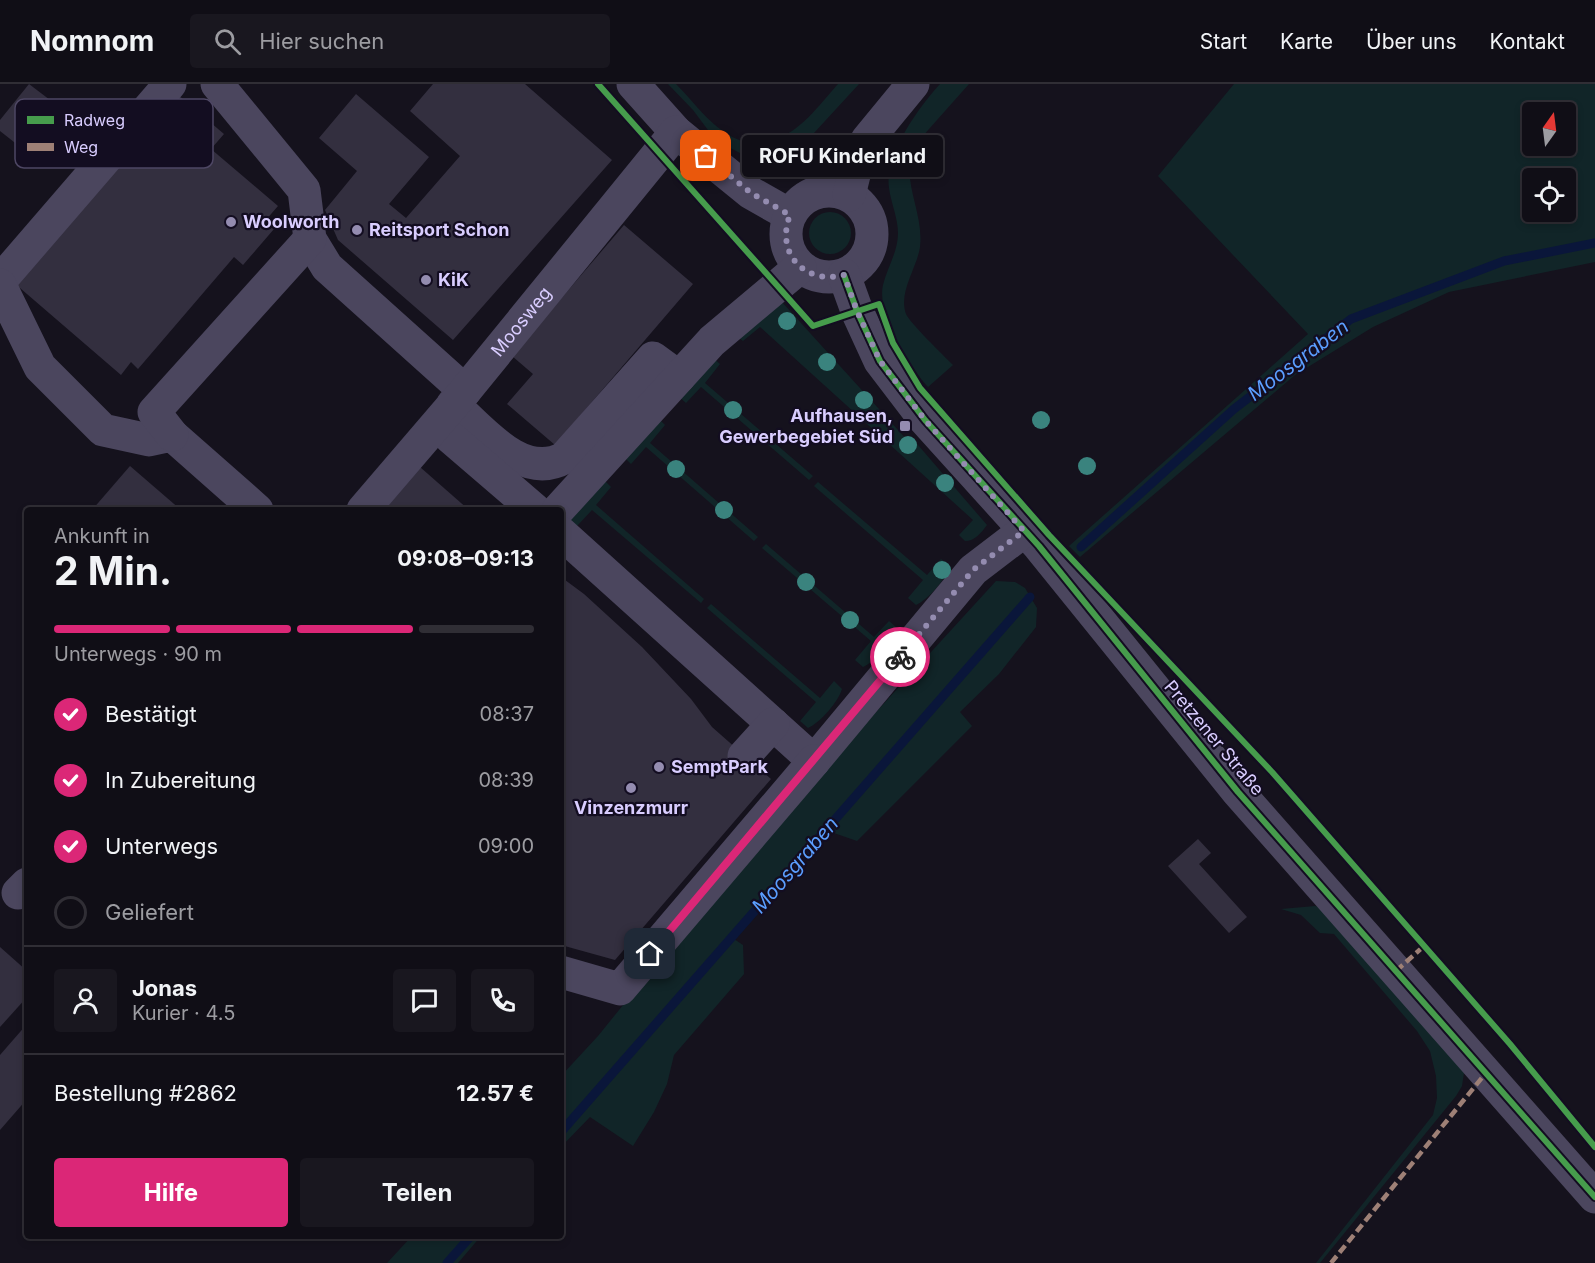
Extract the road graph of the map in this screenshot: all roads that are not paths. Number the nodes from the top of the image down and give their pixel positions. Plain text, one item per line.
1 (170, 84) edge
2 (217, 84) edge
3 (633, 84) edge
4 (913, 84) edge
5 (157, 99) edge
6 (676, 132) junction
7 (98, 168) edge
8 (849, 195) junction
9 (790, 215) junction
10 (310, 239) junction
11 (800, 267) junction
12 (844, 275) junction
13 (0, 281) edge
14 (0, 285) edge
15 (678, 377) junction
16 (459, 398) junction
17 (172, 435) junction
18 (450, 437) dead end
19 (254, 507) edge
20 (366, 507) edge
21 (532, 507) edge
22 (561, 507) edge
23 (1024, 531) junction
24 (564, 536) edge
25 (772, 724) junction
26 (744, 756) dead end
27 (814, 761) junction
28 (564, 973) edge
29 (1595, 1197) edge

1 - 5 street
2 - 10 street
3 - 6 street
4 - 8 street
6 - 9 street
6 - 16 street, Moosweg
7 - 13 street
8 - 9 street
8 - 12 street
9 - 11 street
10 - 16 street
10 - 17 street
11 - 12 street
11 - 15 street
12 - 23 street, Pretzener Straße
14 - 17 street
15 - 16 street
15 - 22 street
16 - 20 street, Moosweg
17 - 19 street
18 - 21 street
23 - 27 street
23 - 29 street, Pretzener Straße
24 - 25 street
25 - 26 street
25 - 27 street
27 - 28 street

